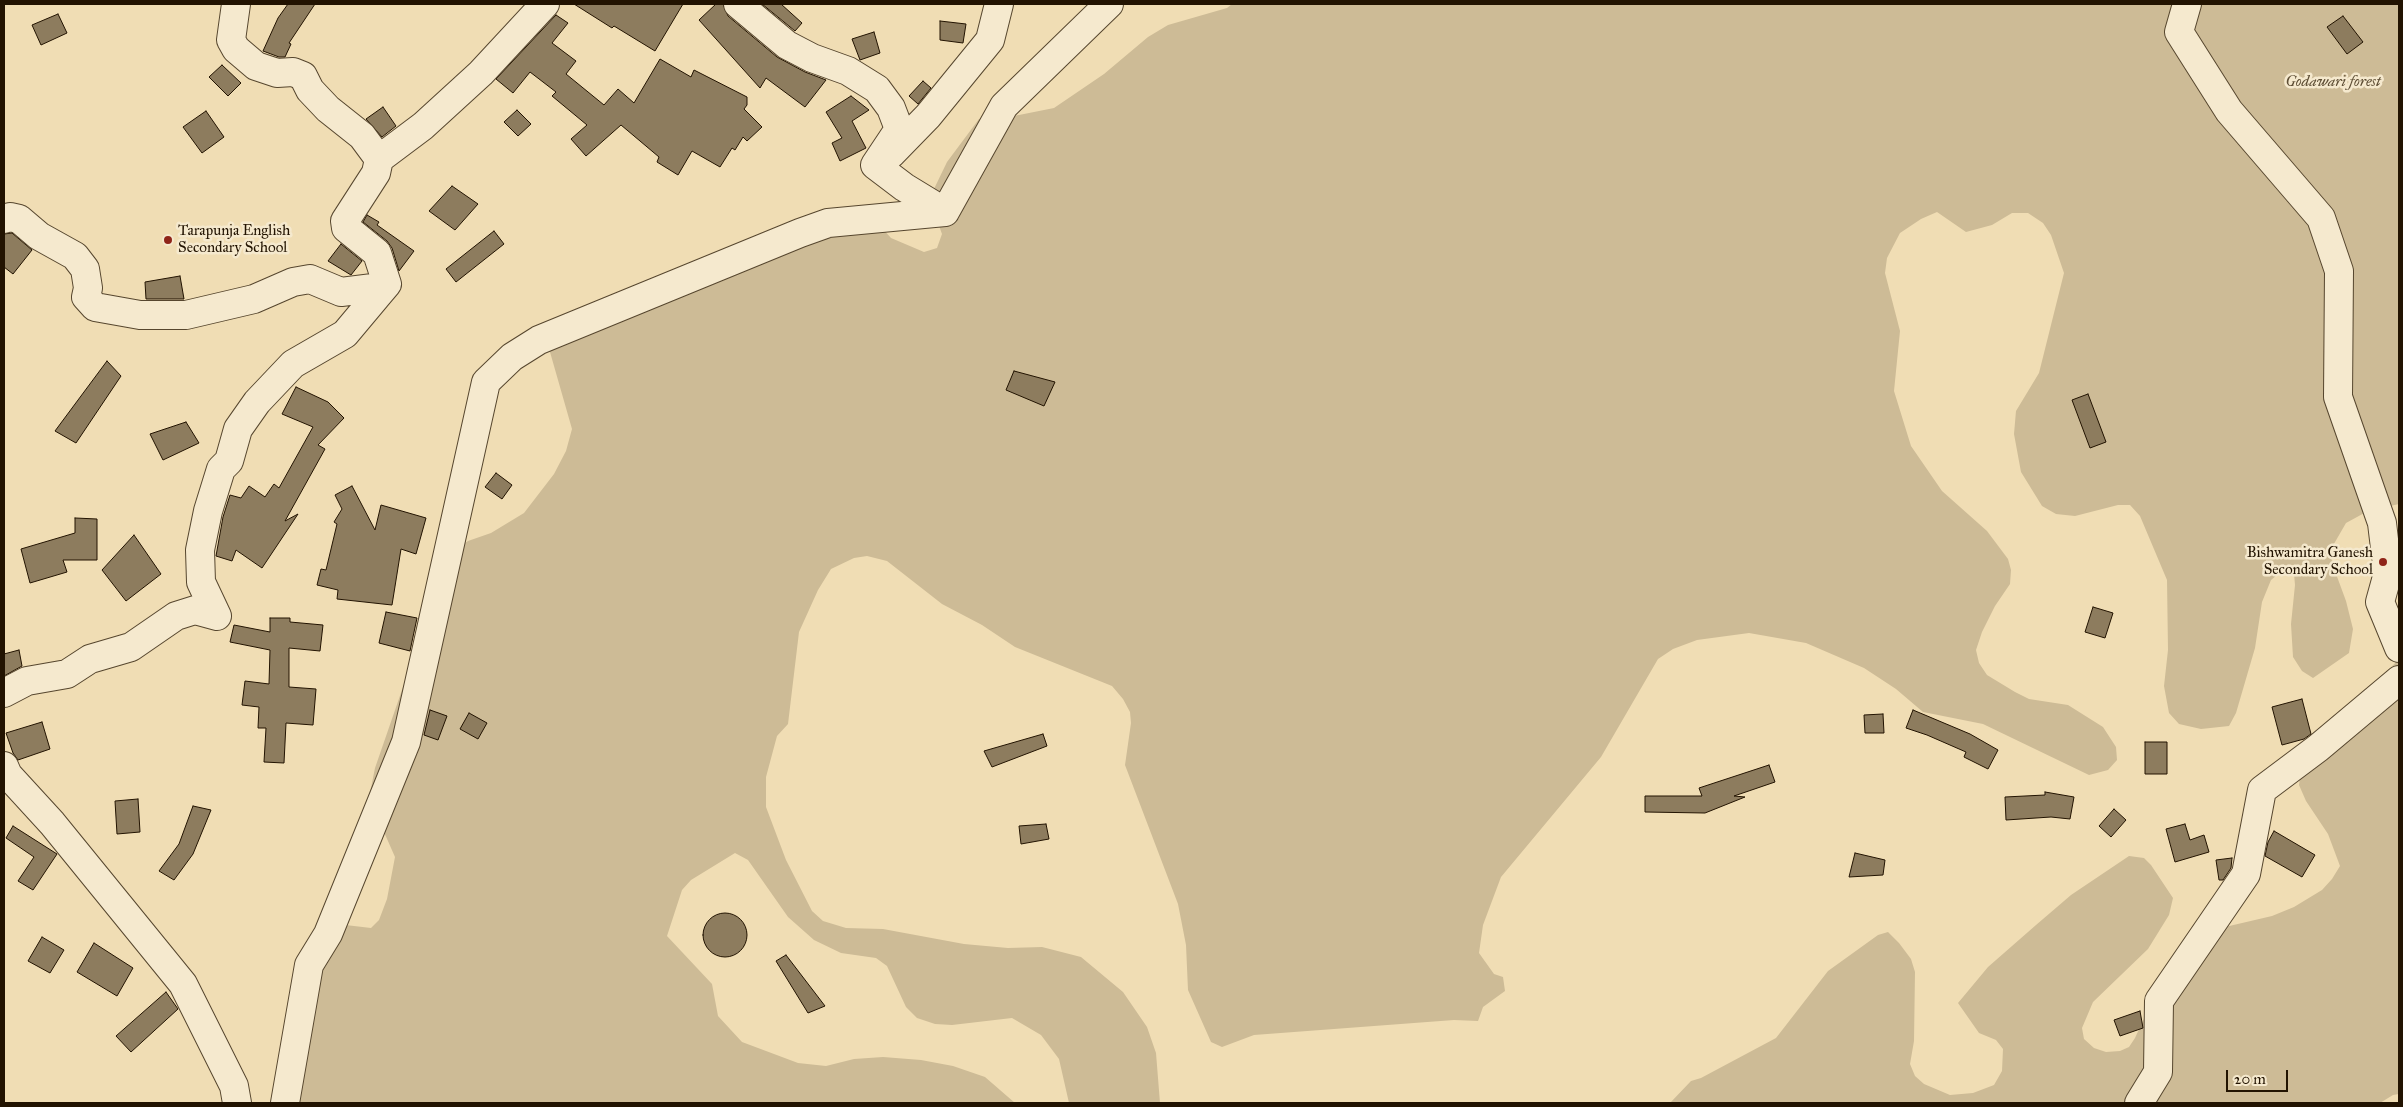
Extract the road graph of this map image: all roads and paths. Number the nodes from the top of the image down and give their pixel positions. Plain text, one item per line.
1 (236, 4) edge
2 (545, 4) edge
3 (738, 4) edge
4 (999, 4) edge
5 (1109, 4) edge
6 (2186, 4) edge
7 (380, 159) junction
8 (874, 165) junction
9 (945, 212) junction
10 (4, 219) edge
11 (376, 297) junction
12 (2399, 648) edge
13 (2399, 680) edge
14 (4, 693) edge
15 (4, 766) edge
16 (237, 1103) edge
17 (285, 1103) edge
18 (2139, 1103) edge

1 - 7 street
2 - 7 street
3 - 8 street
4 - 8 street
5 - 9 street
6 - 12 street
7 - 11 street
8 - 9 street
9 - 17 street
10 - 11 street
11 - 14 street
13 - 18 street
15 - 16 street

